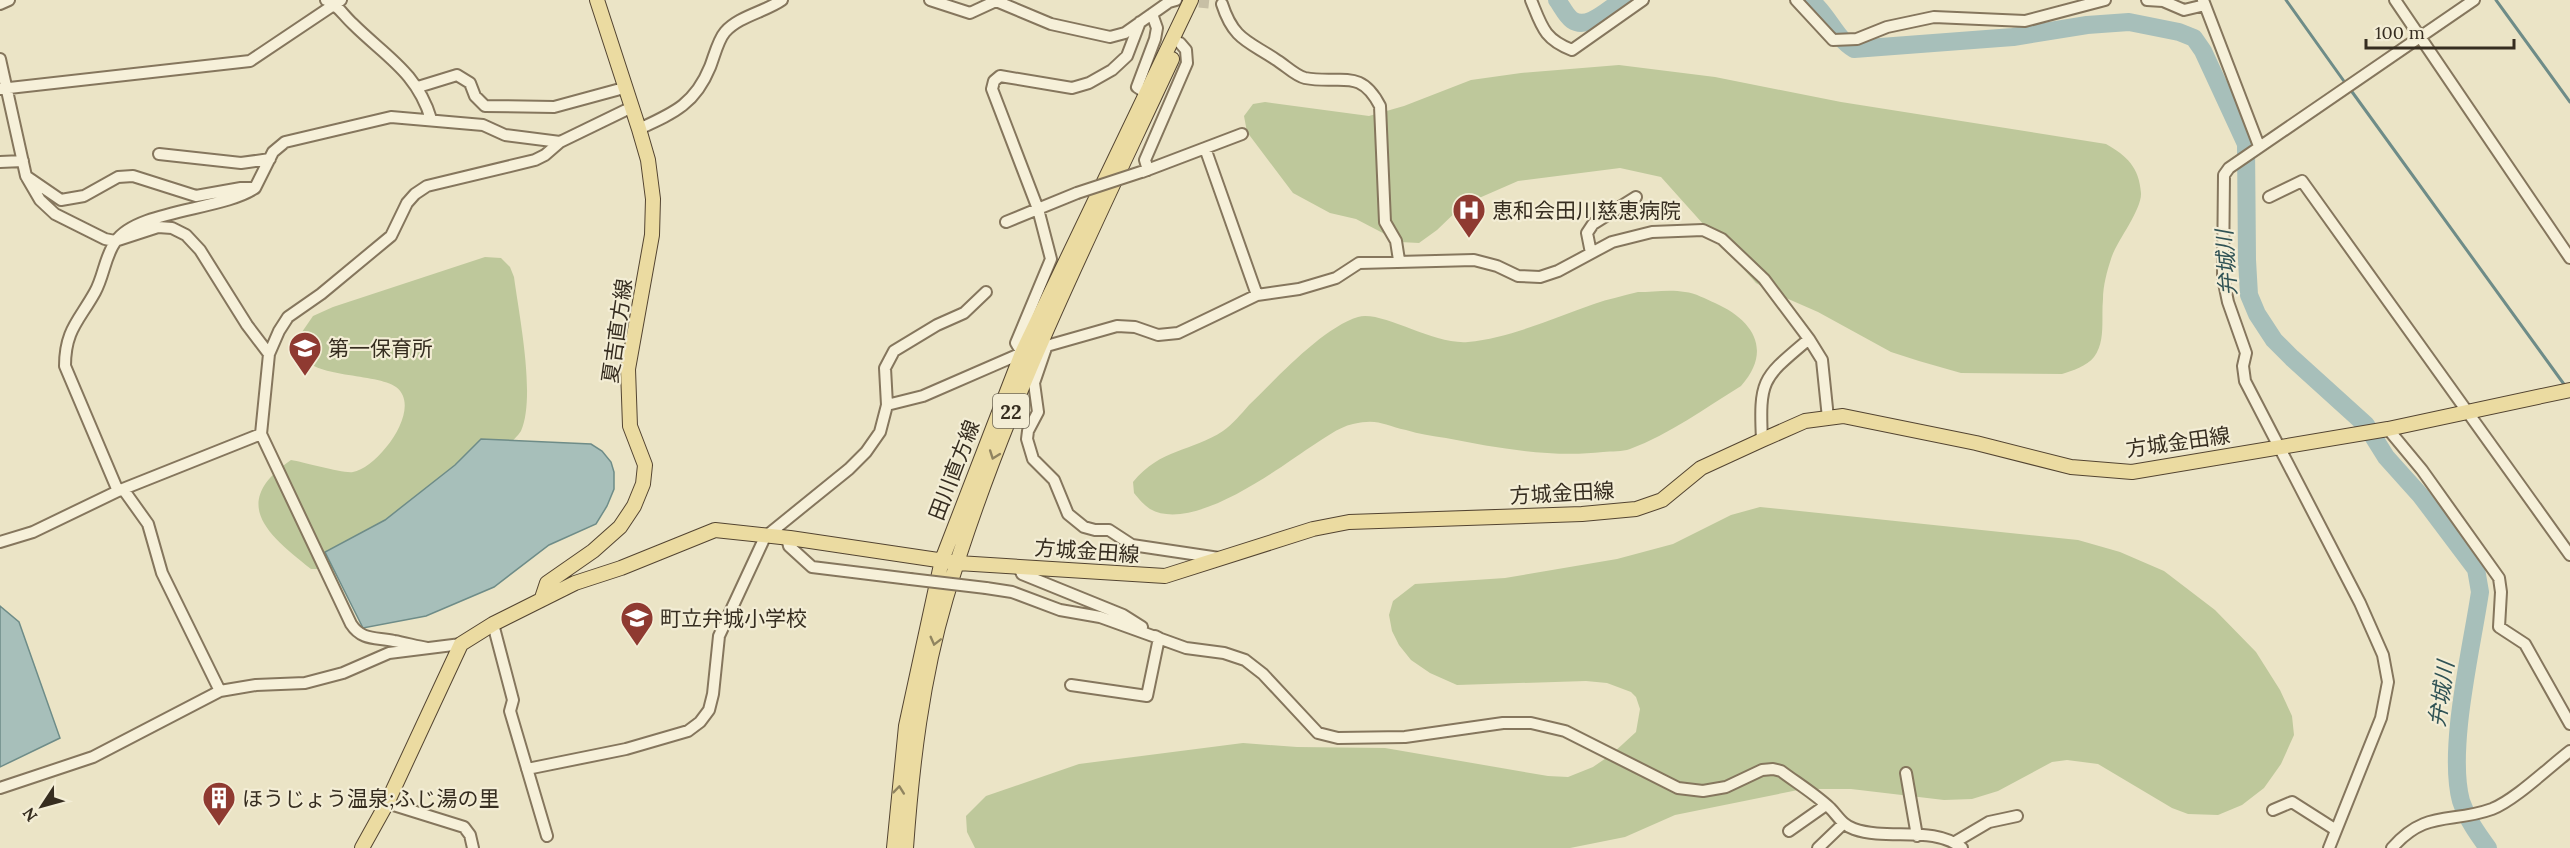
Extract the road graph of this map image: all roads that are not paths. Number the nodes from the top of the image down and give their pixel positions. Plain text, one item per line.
1 (9, 0) edge
2 (597, 0) edge
3 (782, 0) edge
4 (930, 0) edge
5 (1176, 0) edge
6 (1191, 0) edge
7 (1199, 0) edge
8 (1531, 0) edge
9 (1643, 0) edge
10 (1796, 0) edge
11 (2105, 0) edge
12 (2147, 0) edge
13 (2395, 0) edge
14 (2474, 0) edge
15 (334, 1) edge
16 (1220, 3) edge
17 (2204, 3) edge
18 (0, 4) edge
19 (1152, 15) junction
20 (1140, 22) junction
21 (2421, 37) junction
22 (1180, 43) junction
23 (0, 59) edge
24 (418, 87) junction
25 (3, 88) edge
26 (624, 88) junction
27 (1146, 93) junction
28 (630, 108) junction
29 (431, 119) junction
30 (639, 129) junction
31 (1242, 134) dead end
32 (560, 142) junction
33 (2259, 146) junction
34 (1204, 148) junction
35 (159, 154) dead end
36 (270, 159) junction
37 (23, 161) junction
38 (0, 162) edge
39 (1145, 171) junction
40 (26, 176) junction
41 (255, 188) junction
42 (1636, 197) dead end
43 (2269, 197) dead end
44 (1038, 209) junction
45 (1006, 222) dead end
46 (115, 241) junction
47 (1592, 253) junction
48 (2570, 258) edge
49 (1399, 260) junction
50 (986, 292) dead end
51 (1257, 295) junction
52 (1809, 339) junction
53 (1042, 347) junction
54 (1022, 353) junction
55 (269, 354) junction
56 (2570, 390) edge
57 (887, 405) junction
58 (2466, 411) junction
59 (1828, 418) junction
60 (2388, 429) junction
61 (261, 434) junction
62 (1762, 440) junction
63 (2278, 449) junction
64 (121, 490) junction
65 (765, 537) junction
66 (787, 538) junction
67 (0, 542) edge
68 (2570, 555) edge
69 (1220, 559) junction
70 (942, 560) junction
71 (958, 563) junction
72 (1019, 567) junction
73 (543, 598) junction
74 (494, 624) junction
75 (1159, 638) junction
76 (461, 644) junction
77 (428, 648) junction
78 (1071, 686) dead end
79 (220, 691) junction
80 (2570, 724) edge
81 (2570, 751) edge
82 (527, 769) junction
83 (1906, 773) dead end
84 (0, 788) edge
85 (387, 803) junction
86 (1826, 805) junction
87 (2272, 810) dead end
88 (2017, 816) dead end
89 (1843, 824) junction
90 (2336, 830) junction
91 (1789, 831) dead end
92 (1917, 836) junction
93 (547, 837) dead end
94 (1959, 845) edge
95 (362, 848) edge
96 (473, 848) edge
97 (894, 848) edge
98 (906, 848) edge
99 (1819, 848) edge
100 (2329, 848) edge
101 (2392, 848) edge

1 - 18 street
2 - 26 main road, 夏吉直方線
3 - 30 street
4 - 20 street
5 - 19 street
6 - 27 main road, 田川直方線 / 22
7 - 22 main road, 田川直方線 / 22
8 - 9 street
10 - 11 street
12 - 17 street
13 - 21 street
14 - 21 street
15 - 24 street
15 - 25 street
16 - 49 street
17 - 33 street
19 - 20 street
19 - 27 street
20 - 44 street
21 - 33 street
21 - 48 street
22 - 39 street
22 - 53 main road, 田川直方線 / 22
23 - 25 street
24 - 26 street
24 - 29 street
25 - 37 street
26 - 28 main road, 夏吉直方線
27 - 54 main road, 田川直方線 / 22
28 - 30 main road, 夏吉直方線
28 - 32 street
29 - 32 street
29 - 36 street
30 - 73 main road, 夏吉直方線
31 - 34 street
32 - 55 street
33 - 63 street
34 - 39 street
34 - 51 street
35 - 36 street
36 - 41 street
37 - 38 street
37 - 40 street
39 - 44 street, bridge
40 - 41 street
40 - 46 street
41 - 46 street
42 - 47 street
43 - 58 street
44 - 45 street
44 - 54 street
46 - 55 street
46 - 64 street
47 - 49 street
47 - 52 street
49 - 51 street
50 - 57 street
51 - 53 street
52 - 59 street
52 - 62 street
53 - 54 street
53 - 69 street
53 -> 71 main road, 田川直方線 / 22
54 - 57 street
54 - 70 main road, 田川直方線 / 22
55 - 61 street
56 - 58 main road, 方城金田線
57 - 65 street
58 - 60 main road, 方城金田線
58 - 68 street
59 - 62 main road, 方城金田線
59 - 63 main road, 方城金田線
60 - 63 main road, 方城金田線
60 - 80 street
61 - 64 street
61 - 77 street
62 - 69 main road, 方城金田線
63 - 90 street
64 - 67 street
64 - 79 street
65 - 66 main road, 方城金田線
65 - 73 main road, 方城金田線
65 - 82 street
66 - 70 main road, 方城金田線
66 - 75 street, bridge
69 - 72 main road, 方城金田線
70 - 71 main road, 方城金田線
97 -> 70 main road, 田川直方線 / 22
71 - 72 main road, 方城金田線
71 -> 98 main road, 田川直方線 / 22
72 - 75 street
73 - 74 main road, 夏吉直方線
74 - 76 main road, 夏吉直方線
74 - 82 street
75 - 78 street
75 - 86 street
76 - 77 street
76 - 85 main road
77 - 79 street
79 - 84 street
81 - 101 street
82 - 93 street
83 - 92 street
85 - 95 main road
85 - 96 street
86 - 89 street
86 - 91 street
87 - 90 street
88 - 94 street
89 - 92 street
89 - 99 street
90 - 100 street
92 - 94 street

